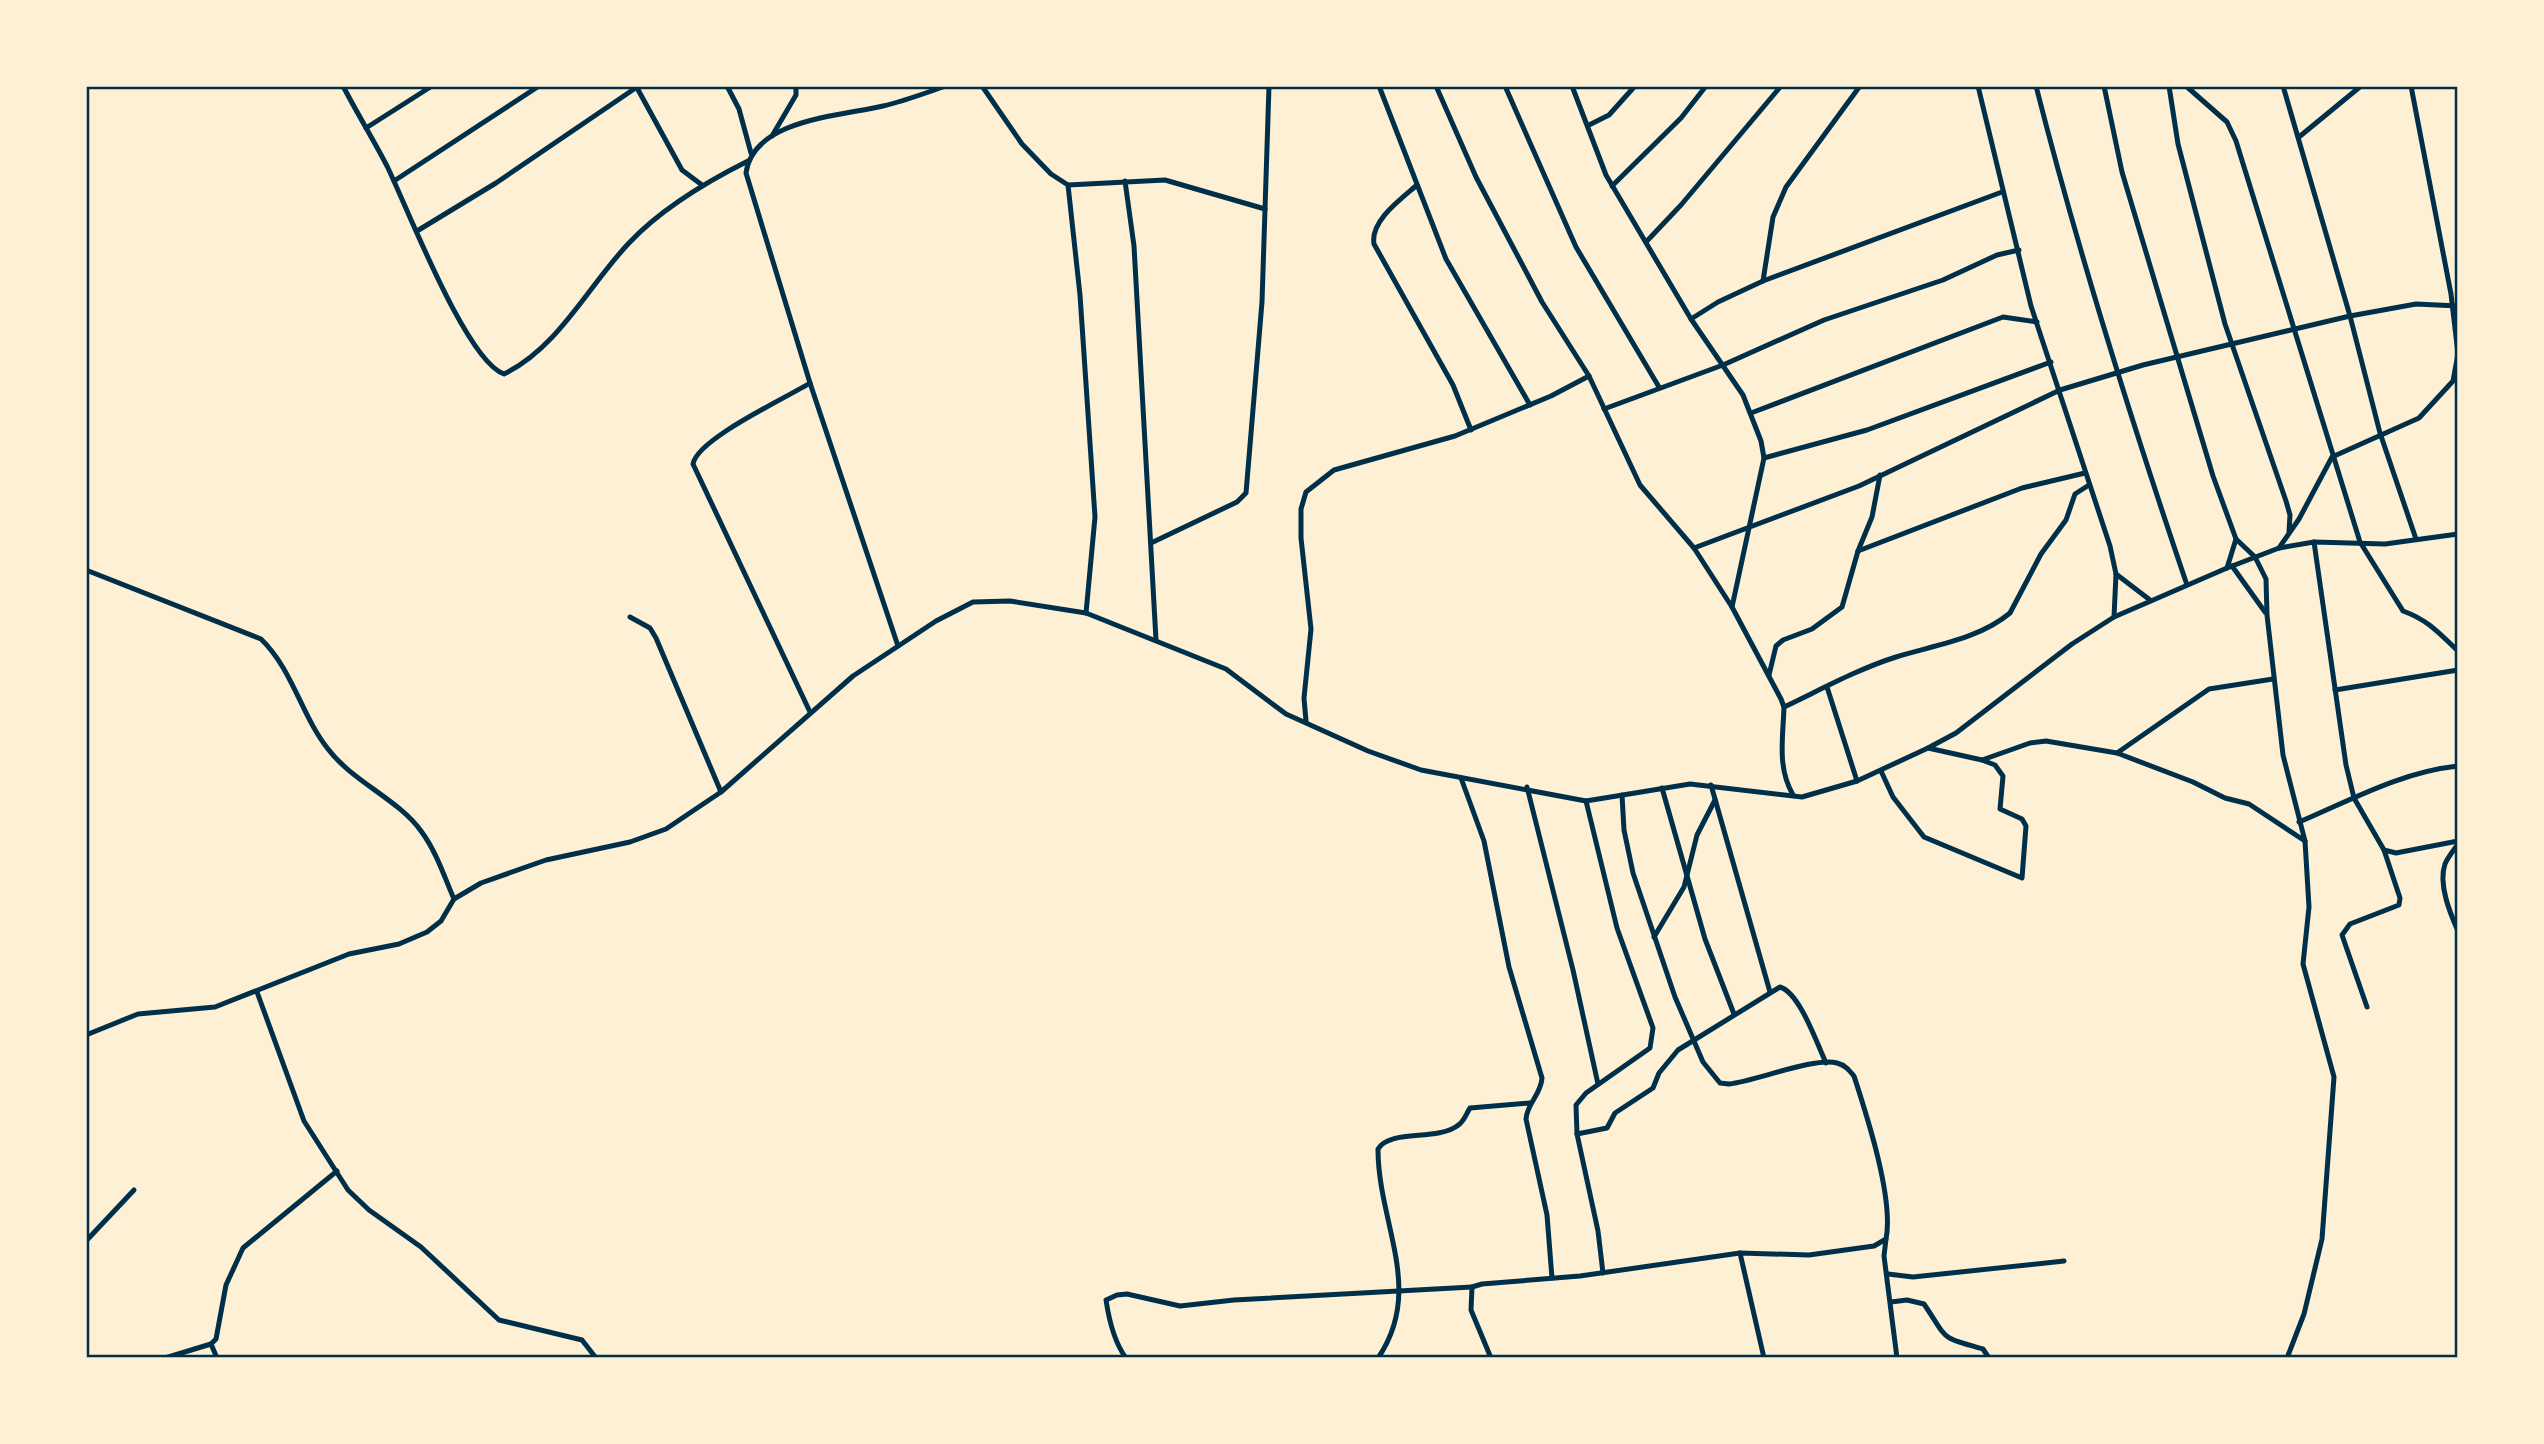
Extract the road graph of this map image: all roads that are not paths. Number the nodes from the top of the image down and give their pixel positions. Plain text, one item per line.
1 (343, 86) edge
2 (432, 86) edge
3 (539, 86) edge
4 (637, 86) edge
5 (727, 86) edge
6 (796, 86) edge
7 (946, 86) edge
8 (982, 86) edge
9 (1269, 86) edge
10 (1379, 86) edge
11 (1436, 86) edge
12 (1505, 86) edge
13 (1573, 86) edge
14 (1635, 86) edge
15 (1706, 86) edge
16 (1781, 86) edge
17 (1860, 86) edge
18 (1978, 86) edge
19 (2036, 86) edge
20 (2104, 86) edge
21 (2169, 86) edge
22 (2186, 86) edge
23 (2283, 86) edge
24 (2361, 86) edge
25 (2411, 86) edge
26 (1589, 125) junction
27 (366, 128) junction
28 (772, 136) junction
29 (2299, 138) junction
30 (751, 153) junction
31 (748, 161) junction
32 (394, 181) junction
33 (1125, 181) junction
34 (702, 185) junction
35 (1068, 185) junction
36 (1417, 185) junction
37 (1612, 186) junction
38 (2002, 192) junction
39 (1265, 209) junction
40 (417, 231) junction
41 (1646, 242) junction
42 (2019, 250) junction
43 (1763, 281) junction
44 (2455, 305) edge
45 (2350, 316) junction
46 (1691, 319) junction
47 (2037, 322) junction
48 (2294, 329) junction
49 (2231, 344) junction
50 (2176, 358) junction
51 (2051, 362) junction
52 (1723, 365) junction
53 (2116, 373) junction
54 (1589, 376) junction
55 (810, 383) junction
56 (1659, 387) junction
57 (2060, 390) junction
58 (1530, 405) junction
59 (1604, 409) junction
60 (1751, 413) junction
61 (1471, 430) junction
62 (2380, 433) junction
63 (2332, 457) junction
64 (1764, 458) junction
65 (2085, 473) junction
66 (1880, 475) junction
67 (2089, 485) junction
68 (1748, 528) junction
69 (2458, 534) edge
70 (2288, 535) junction
71 (2236, 539) junction
72 (2416, 539) junction
73 (2314, 542) junction
74 (2360, 542) junction
75 (1151, 543) junction
76 (1694, 548) junction
77 (2278, 548) junction
78 (1858, 551) junction
79 (2255, 558) junction
80 (2230, 567) junction
81 (86, 570) edge
82 (2116, 574) junction
83 (2187, 585) junction
84 (2150, 600) junction
85 (1732, 607) junction
86 (1086, 613) junction
87 (2267, 615) junction
88 (630, 617) dead end
89 (2114, 617) junction
90 (1156, 640) junction
91 (898, 646) junction
92 (2458, 651) edge
93 (2458, 670) edge
94 (1769, 676) junction
95 (2273, 679) junction
96 (1827, 687) junction
97 (2335, 690) junction
98 (1784, 707) junction
99 (810, 712) junction
100 (1306, 721) junction
101 (1928, 748) junction
102 (2117, 753) junction
103 (1982, 760) junction
104 (2458, 766) edge
105 (1881, 771) junction
106 (1461, 778) junction
107 (1857, 781) junction
108 (1711, 785) junction
109 (1527, 788) junction
110 (1662, 788) junction
111 (721, 792) junction
112 (1622, 795) junction
113 (1793, 795) junction
114 (2354, 798) junction
115 (1715, 800) junction
116 (1586, 801) junction
117 (2299, 822) junction
118 (2305, 841) junction
119 (2458, 843) edge
120 (2384, 850) junction
121 (1688, 878) junction
122 (454, 899) junction
123 (2458, 931) edge
124 (1654, 937) junction
125 (257, 992) junction
126 (1770, 992) junction
127 (2367, 1007) dead end
128 (1734, 1014) junction
129 (86, 1035) edge
130 (1692, 1041) junction
131 (1826, 1063) junction
132 (1598, 1084) junction
133 (1530, 1103) junction
134 (1577, 1134) junction
135 (337, 1171) junction
136 (134, 1190) dead end
137 (1886, 1239) junction
138 (86, 1241) edge
139 (1740, 1253) junction
140 (2064, 1261) dead end
141 (1603, 1273) junction
142 (1888, 1274) junction
143 (1552, 1278) junction
144 (1472, 1287) junction
145 (1401, 1292) junction
146 (1891, 1302) junction
147 (211, 1344) junction
148 (165, 1358) edge
149 (217, 1358) edge
150 (596, 1358) edge
151 (1126, 1358) edge
152 (1378, 1358) edge
153 (1492, 1358) edge
154 (1764, 1358) edge
155 (1897, 1358) edge
156 (1989, 1358) edge
157 (2287, 1358) edge

1 - 27 street
2 - 27 street
3 - 32 street
4 - 34 street
4 - 40 street
5 - 30 street
6 - 28 street
7 - 28 street
8 - 35 street
9 - 39 street
10 - 36 street
11 - 54 street
12 - 56 street
13 - 26 street
14 - 26 street
15 - 37 street
16 - 41 street
17 - 43 street
18 - 38 street
19 - 53 street
20 - 50 street
21 - 49 street
22 - 48 street
23 - 29 street
24 - 29 street
25 - 44 street
26 - 37 street
27 - 32 street
28 - 30 street
29 - 45 street
30 - 31 street
31 - 34 street
31 - 55 street
32 - 40 street
33 - 35 street
33 - 39 street
33 - 75 street
34 - 40 street
35 - 86 street
36 - 58 street
36 - 61 street
37 - 41 street
38 - 42 street
38 - 43 street
39 - 75 street
41 - 46 street
42 - 47 street
42 - 52 street
43 - 46 street
44 - 45 street
44 - 62 street
45 - 48 street
45 - 62 street
46 - 52 street
47 - 51 street
47 - 60 street
48 - 49 street
48 - 63 street
49 - 50 street
49 - 70 street
50 - 53 street
50 - 71 street
51 - 57 street
51 - 64 street
52 - 56 street
52 - 60 street
53 - 57 street
53 - 83 street
54 - 58 street
54 - 59 street
55 - 91 street
55 - 99 street
56 - 59 street
57 - 65 street
57 - 66 street
58 - 61 street
59 - 76 street
60 - 64 street
61 - 100 street
62 - 63 street
62 - 72 street
63 - 70 street
63 - 74 street
64 - 68 street
65 - 67 street
65 - 78 street
66 - 68 street
66 - 78 street
67 - 82 street
67 - 96 street
68 - 76 street
68 - 85 street
69 - 72 street
70 - 77 street
71 - 79 street
71 - 80 street
72 - 74 street
73 - 74 street
73 - 77 street
73 - 97 street
74 - 92 street
75 - 90 street
76 - 85 street
77 - 79 street
78 - 94 street
79 - 80 street
79 - 87 street
80 - 83 street
80 - 87 street
81 - 122 street
82 - 84 street
82 - 89 street
83 - 84 street
84 - 89 street
85 - 94 street
86 - 90 street
86 - 91 street
87 - 95 street
88 - 111 street
89 - 101 street
90 - 100 street
91 - 99 street
93 - 97 street
94 - 98 street
95 - 102 street
95 - 117 street
96 - 98 street
96 - 107 street
97 - 114 street
98 - 113 street
99 - 111 street
100 - 106 street
101 - 103 street
101 - 105 street
102 - 103 street
102 - 118 street
103 - 105 street
104 - 114 street
105 - 107 street
106 - 109 street
106 - 133 street
107 - 113 street
108 - 110 street
108 - 113 street
108 - 115 street
109 - 116 street
109 - 132 street
110 - 112 street
110 - 121 street
111 - 122 street
112 - 116 street
112 - 124 street
114 - 117 street
114 - 120 street
115 - 121 street
115 - 126 street
116 - 132 street
117 - 118 street
118 - 157 street
119 - 120 street
119 - 123 street
120 - 127 street
121 - 124 street
121 - 128 street
122 - 125 street
124 - 130 street
125 - 129 street
125 - 135 street
126 - 128 street
126 - 131 street
128 - 130 street
130 - 131 street
130 - 134 street
131 - 137 street
132 - 134 street
133 - 143 street
133 - 145 street
134 - 141 street
135 - 147 street
135 - 150 street
136 - 138 street
137 - 139 street
137 - 142 street
139 - 141 street
139 - 154 street
140 - 142 street
141 - 143 street
142 - 146 street
143 - 144 street
144 - 145 street
144 - 153 street
145 - 151 street
145 - 152 street
146 - 155 street
146 - 156 street
147 - 148 street
147 - 149 street

